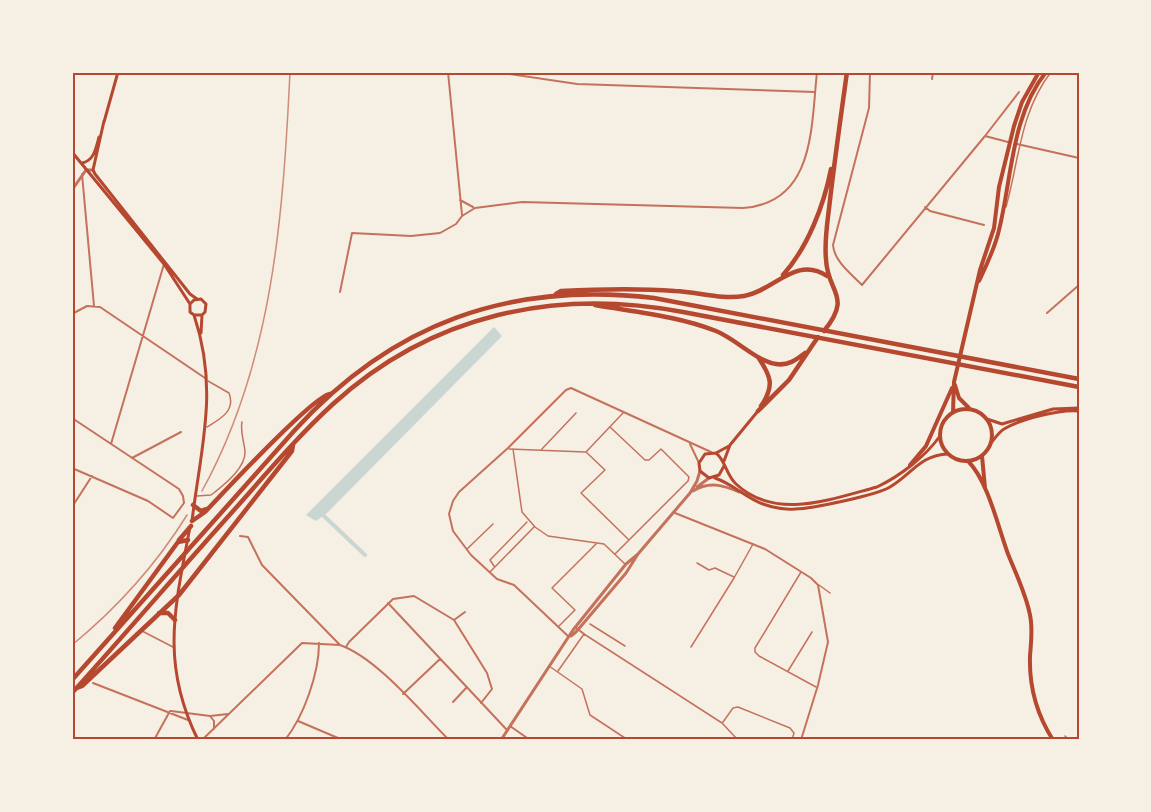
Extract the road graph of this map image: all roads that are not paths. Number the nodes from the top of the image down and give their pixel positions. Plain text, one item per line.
1 (118, 72) edge
2 (448, 72) edge
3 (497, 72) edge
4 (817, 72) edge
5 (846, 72) edge
6 (870, 72) edge
7 (933, 72) edge
8 (1040, 72) edge
9 (1049, 72) edge
10 (932, 79) dead end
11 (815, 92) junction
12 (1019, 92) dead end
13 (104, 121) junction
14 (985, 135) junction
15 (1010, 143) junction
16 (1018, 144) junction
17 (72, 152) edge
18 (1079, 158) edge
19 (82, 163) junction
20 (86, 170) junction
21 (93, 170) junction
22 (82, 174) junction
23 (72, 190) edge
24 (460, 200) junction
25 (925, 207) junction
26 (475, 208) junction
27 (462, 216) junction
28 (984, 225) dead end
29 (164, 264) junction
30 (830, 278) junction
31 (775, 283) junction
32 (1079, 285) edge
33 (976, 287) junction
34 (340, 292) dead end
35 (556, 294) junction
36 (197, 299) junction
37 (593, 303) junction
38 (190, 304) junction
39 (94, 306) junction
40 (1047, 313) dead end
41 (72, 314) edge
42 (194, 315) junction
43 (202, 315) junction
44 (142, 335) junction
45 (201, 335) junction
46 (807, 351) junction
47 (758, 357) junction
48 (1079, 379) edge
49 (207, 380) junction
50 (954, 382) junction
51 (1079, 387) edge
52 (330, 394) junction
53 (970, 409) junction
54 (1079, 409) edge
55 (758, 411) junction
56 (953, 412) junction
57 (576, 413) dead end
58 (624, 413) junction
59 (72, 418) edge
60 (987, 419) junction
61 (242, 422) dead end
62 (206, 427) junction
63 (610, 427) junction
64 (181, 432) dead end
65 (940, 436) junction
66 (991, 443) junction
67 (111, 444) junction
68 (293, 444) junction
69 (690, 444) junction
70 (730, 445) junction
71 (508, 448) junction
72 (513, 449) junction
73 (540, 450) junction
74 (586, 452) junction
75 (711, 453) junction
76 (716, 453) junction
77 (948, 454) junction
78 (982, 456) junction
79 (132, 458) junction
80 (968, 461) junction
81 (699, 463) junction
82 (724, 465) junction
83 (910, 465) junction
84 (72, 468) edge
85 (700, 471) junction
86 (92, 476) junction
87 (711, 478) junction
88 (691, 492) junction
89 (740, 492) junction
90 (986, 494) junction
91 (195, 496) junction
92 (194, 505) junction
93 (72, 507) edge
94 (209, 508) junction
95 (674, 512) junction
96 (529, 520) junction
97 (191, 524) junction
98 (493, 524) dead end
99 (535, 527) junction
100 (240, 536) dead end
101 (629, 540) junction
102 (178, 542) junction
103 (188, 542) junction
104 (597, 543) junction
105 (753, 544) junction
106 (466, 549) junction
107 (615, 554) junction
108 (638, 554) junction
109 (626, 564) junction
110 (697, 564) dead end
111 (495, 567) junction
112 (801, 571) junction
113 (490, 572) junction
114 (735, 578) junction
115 (818, 585) junction
116 (830, 593) dead end
117 (179, 595) junction
118 (388, 603) junction
119 (465, 612) dead end
120 (159, 613) junction
121 (175, 620) junction
122 (454, 620) junction
123 (590, 624) dead end
124 (559, 626) junction
125 (577, 628) junction
126 (141, 630) junction
127 (812, 632) dead end
128 (584, 634) junction
129 (569, 637) junction
130 (319, 643) junction
131 (103, 645) junction
132 (340, 645) junction
133 (625, 646) dead end
134 (173, 647) junction
135 (346, 647) junction
136 (691, 647) dead end
137 (440, 659) junction
138 (549, 665) junction
139 (558, 671) junction
140 (788, 672) junction
141 (72, 680) edge
142 (93, 683) dead end
143 (467, 687) junction
144 (817, 688) junction
145 (73, 691) edge
146 (403, 694) junction
147 (453, 702) dead end
148 (481, 703) junction
149 (183, 705) junction
150 (170, 711) junction
151 (180, 712) junction
152 (186, 714) junction
153 (228, 714) junction
154 (210, 716) junction
155 (189, 720) junction
156 (298, 721) junction
157 (722, 723) junction
158 (509, 728) junction
159 (214, 729) junction
160 (1065, 736) dead end
161 (154, 740) edge
162 (200, 740) edge
163 (285, 740) edge
164 (338, 740) edge
165 (449, 740) edge
166 (501, 740) edge
167 (530, 740) edge
168 (628, 740) edge
169 (738, 740) edge
170 (792, 740) edge
171 (801, 740) edge
172 (1053, 740) edge
173 (1069, 740) edge

1 - 13 main road
2 - 24 street
3 - 11 street
4 - 11 street
5 - 30 highway
5 - 31 highway
6 - 25 street
7 - 10 street
8 - 15 main road
9 - 16 main road
11 - 26 street
12 - 14 street
13 - 19 main road
13 - 21 main road
14 - 15 street
14 - 25 street
15 - 16 street
15 - 33 main road
16 - 18 street
16 - 33 main road
17 - 19 main road
19 - 20 main road
20 - 21 street
20 - 22 street
20 - 29 main road
21 - 36 main road
22 - 23 street
22 - 39 street
24 - 26 street
24 - 27 street
25 - 28 street
26 - 27 street
27 - 34 street
29 - 38 main road
29 - 44 street
30 - 31 highway
30 - 46 highway
31 - 35 highway
32 - 40 street
33 - 50 main road
35 - 48 highway
35 - 52 highway
36 - 38 main road
36 - 43 main road
37 - 47 highway
37 - 51 highway
37 - 68 highway
38 - 42 main road
39 - 41 street
39 - 44 street
42 - 43 main road
42 - 45 main road
43 - 45 main road
44 - 49 street
44 - 67 street
45 - 49 main road
46 - 47 highway
46 - 55 highway
47 - 55 highway
49 - 62 main road
49 - 62 lane
50 - 53 main road
50 - 56 main road
50 - 83 main road
52 - 94 highway
52 - 131 highway
53 - 56 main road
53 - 60 main road
54 - 60 main road
54 - 66 main road
55 - 70 main road
56 - 65 main road
57 - 73 lane
58 - 63 lane
58 - 69 street
58 - 71 street
59 - 67 street
60 - 66 main road
61 - 91 lane
62 - 91 main road
63 - 74 lane
63 - 101 lane
64 - 79 street
65 - 77 main road
65 - 83 main road
66 - 78 main road
67 - 79 street
68 - 117 highway
68 - 145 highway
69 - 75 street
69 - 81 street
70 - 76 main road
70 - 82 main road
71 - 72 lane
71 - 106 street
72 - 73 lane
72 - 96 lane
73 - 74 lane
74 - 101 lane
75 - 76 main road
75 - 81 main road
76 - 82 main road
77 - 80 main road
77 - 89 main road
78 - 80 main road
78 - 90 main road
79 - 86 street
80 - 90 main road
81 - 85 main road
82 - 83 main road
82 - 87 main road
84 - 86 street
85 - 87 main road
85 - 88 street
86 - 93 street
87 - 88 street
87 - 89 main road
88 - 89 street
88 - 95 street
90 - 172 main road
91 - 92 main road
92 - 94 highway
92 - 97 main road
94 - 97 highway
95 - 105 street
95 - 108 street
96 - 99 lane
96 - 111 lane
97 - 102 highway
97 - 103 main road
98 - 106 lane
99 - 104 lane
99 - 111 lane
100 - 132 street
101 - 107 lane
102 - 103 highway
102 - 131 highway
103 - 117 main road
104 - 107 lane
104 - 124 lane
105 - 112 street
105 - 114 lane
106 - 113 street
107 - 109 lane
108 - 109 street
108 - 125 street
109 - 125 street
110 - 114 lane
111 - 113 lane
112 - 115 street
112 - 140 lane
113 - 124 street
114 - 136 lane
115 - 116 lane
115 - 144 street
117 - 120 highway
117 - 121 main road
118 - 122 street
118 - 135 street
118 - 137 street
119 - 122 street
120 - 121 highway
120 - 126 highway
121 - 134 main road
122 - 148 street
123 - 133 lane
124 - 129 street
125 - 128 street
125 - 129 street
126 - 134 lane
126 - 145 highway
127 - 140 lane
128 - 139 lane
128 - 157 lane
129 - 138 street
130 - 132 street
130 - 153 street
130 - 156 street
131 - 141 highway
132 - 135 street
134 - 149 main road
135 - 146 street
137 - 143 street
137 - 146 street
138 - 139 lane
138 - 158 street
139 - 168 lane
140 - 144 lane
142 - 150 street
143 - 147 street
143 - 148 street
144 - 171 street
146 - 165 street
148 - 158 street
149 - 151 street
149 - 152 main road
150 - 151 street
150 - 155 street
150 - 161 street
151 - 152 street
152 - 154 street
152 - 155 main road
153 - 154 street
153 - 159 street
154 - 159 street
155 - 162 main road
156 - 163 street
156 - 164 street
157 - 169 lane
157 - 170 lane
158 - 166 street
158 - 167 street
159 - 162 street
160 - 173 lane

